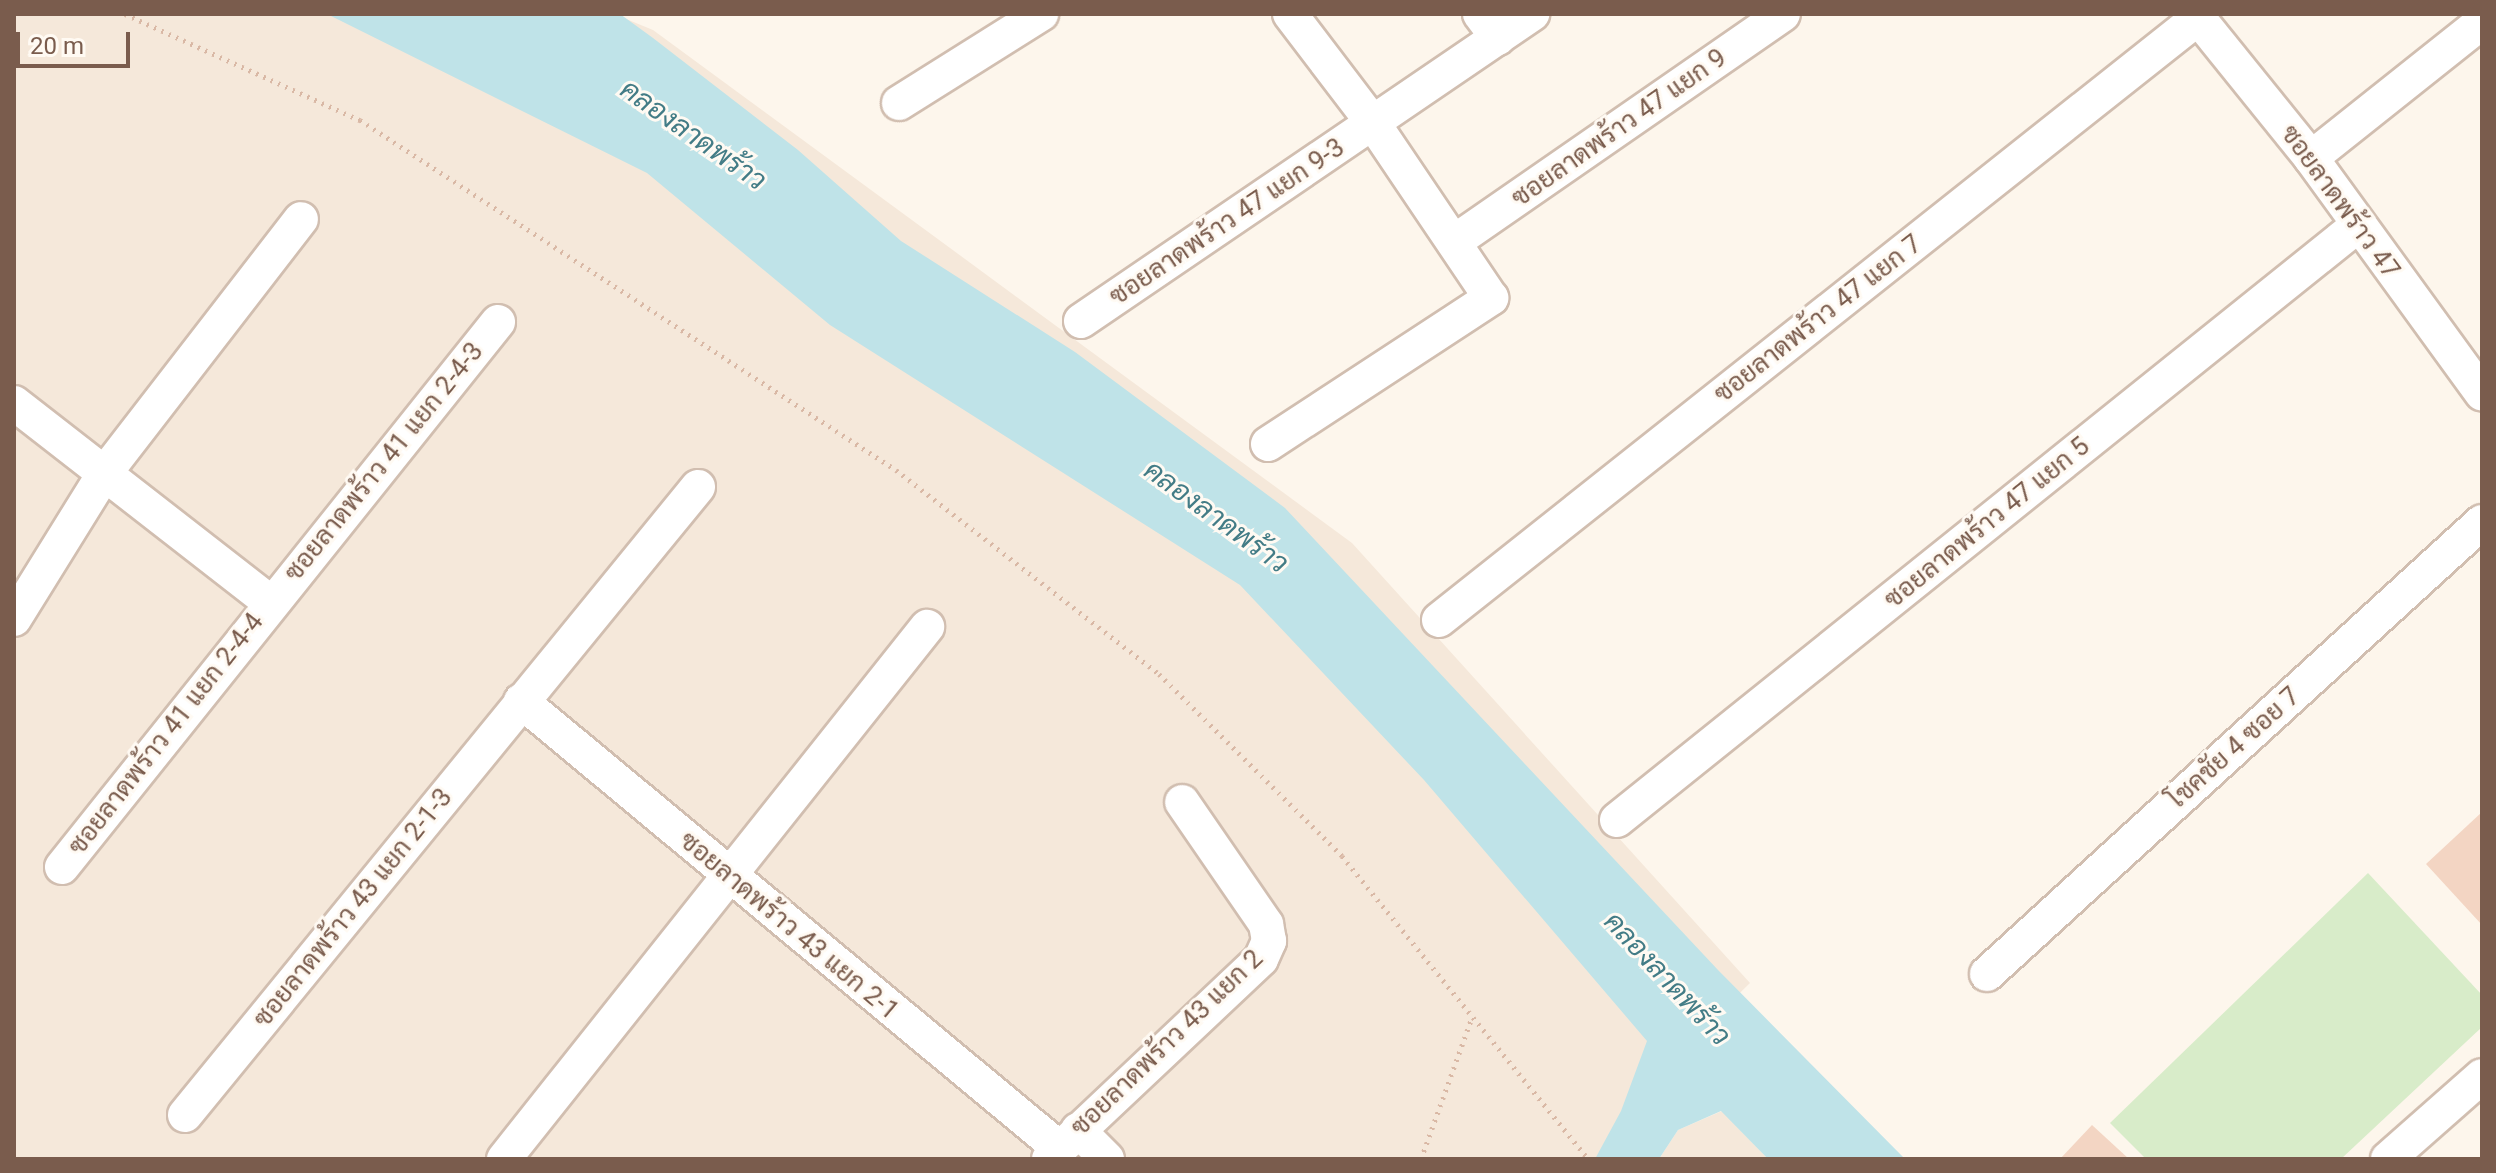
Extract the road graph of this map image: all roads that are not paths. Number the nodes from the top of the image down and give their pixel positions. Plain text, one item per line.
1 (1041, 14) edge
2 (1290, 14) edge
3 (1532, 14) edge
4 (1783, 14) edge
5 (2196, 16) edge
6 (2482, 22) edge
7 (1489, 26) edge
8 (899, 103) dead end
9 (1373, 123) junction
10 (2311, 158) junction
11 (301, 219) dead end
12 (2357, 226) junction
13 (1454, 242) junction
14 (1081, 321) dead end
15 (498, 322) dead end
16 (2482, 393) edge
17 (14, 403) edge
18 (1268, 444) dead end
19 (104, 474) junction
20 (698, 487) dead end
21 (2482, 522) edge
22 (270, 602) junction
23 (14, 619) edge
24 (1439, 620) dead end
25 (927, 627) dead end
26 (521, 701) junction
27 (1182, 802) dead end
28 (1617, 820) dead end
29 (62, 867) dead end
30 (731, 878) junction
31 (1987, 974) dead end
32 (2482, 1076) edge
33 (185, 1115) dead end
34 (1062, 1146) edge
35 (504, 1159) edge
36 (1107, 1159) edge
37 (2388, 1159) edge

1 - 8 street
2 - 9 street
3 - 7 street, ซอยลาดพร้าว 47 แยก 9-3
4 - 13 street, ซอยลาดพร้าว 47 แยก 9
5 - 10 street, ซอยลาดพร้าว 47
5 - 24 street, ซอยลาดพร้าว 47 แยก 7
6 - 10 street
7 - 9 street, ซอยลาดพร้าว 47 แยก 9-3
9 - 13 street
9 - 14 street, ซอยลาดพร้าว 47 แยก 9-3
10 - 12 street, ซอยลาดพร้าว 47
11 - 19 street
12 - 16 street, ซอยลาดพร้าว 47
12 - 28 street, ซอยลาดพร้าว 47 แยก 5
13 - 18 street
15 - 22 street, ซอยลาดพร้าว 41 แยก 2-4-3
17 - 19 street
19 - 22 street
19 - 23 street
20 - 26 street, ซอยลาดพร้าว 43 แยก 2-1-3
21 - 31 street, โชคชัย 4 ซอย 7
22 - 29 street, ซอยลาดพร้าว 41 แยก 2-4-4
25 - 30 street
26 - 30 street, ซอยลาดพร้าว 43 แยก 2-1
26 - 33 street, ซอยลาดพร้าว 43 แยก 2-1-3
27 - 34 street, ซอยลาดพร้าว 43 แยก 2
30 - 34 street, ซอยลาดพร้าว 43 แยก 2-1
30 - 35 street
32 - 37 street
34 - 36 street, ซอยลาดพร้าว 43 แยก 2-1

